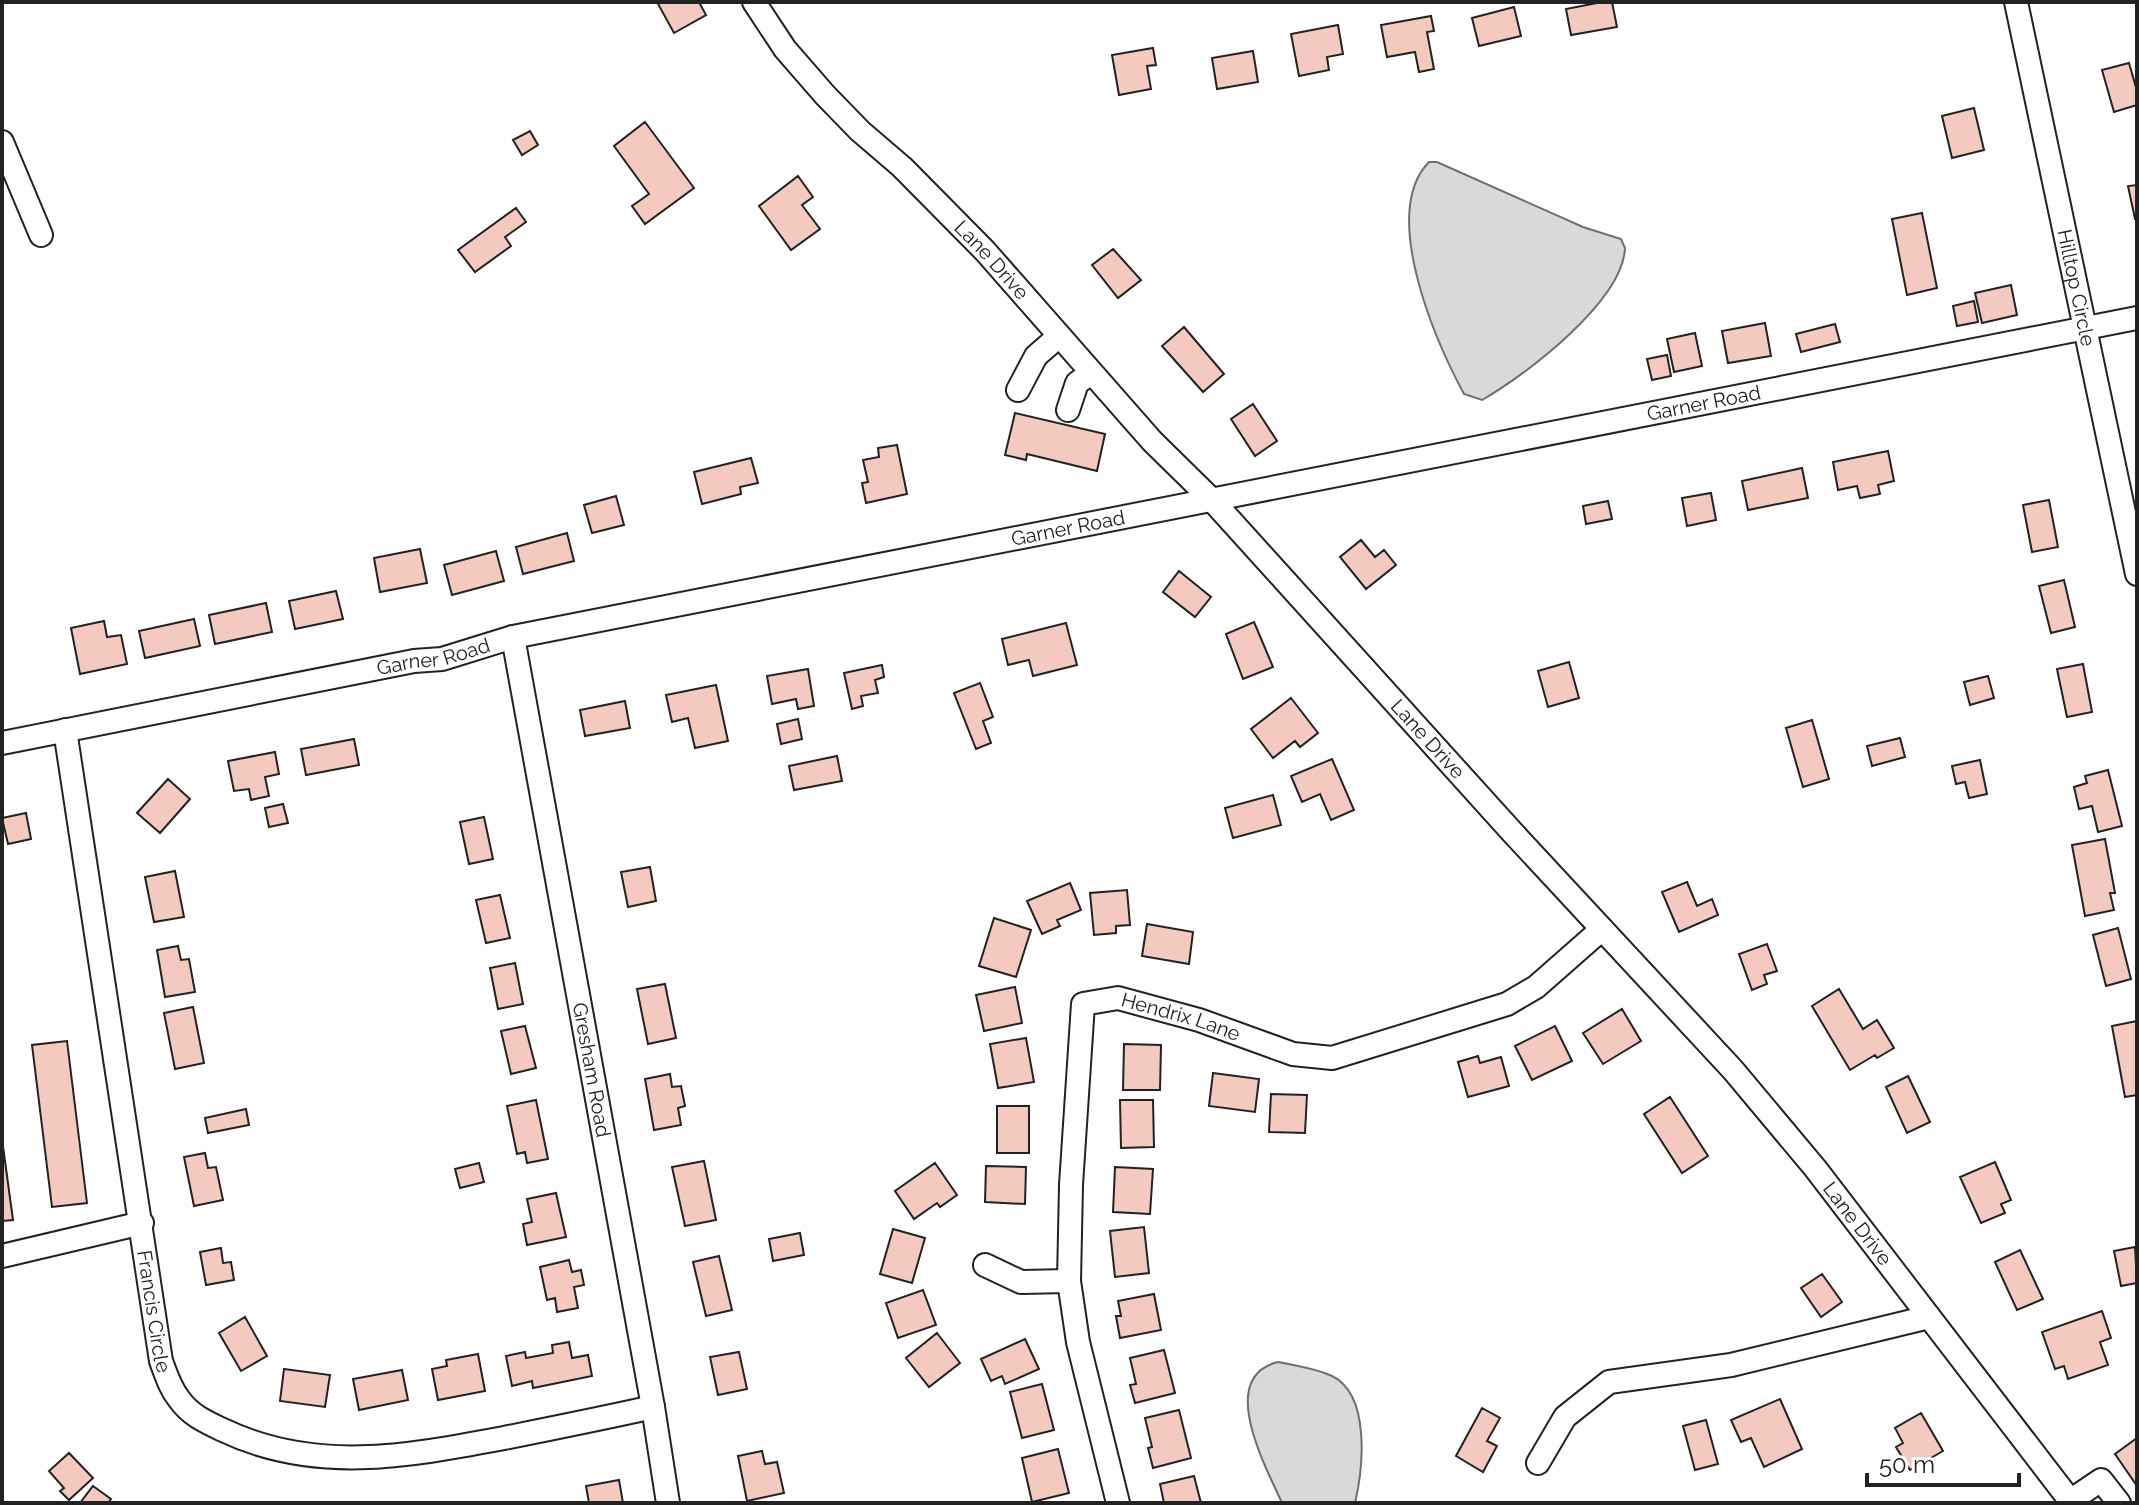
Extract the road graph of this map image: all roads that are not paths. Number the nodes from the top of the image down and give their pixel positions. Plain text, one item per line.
1 (754, 2) edge
2 (2016, 2) edge
3 (2, 142) edge
4 (41, 235) dead end
5 (2137, 318) edge
6 (2085, 330) junction
7 (1059, 336) junction
8 (1091, 373) junction
9 (1018, 390) dead end
10 (1068, 410) dead end
11 (1212, 500) junction
12 (2137, 574) edge
13 (513, 637) junction
14 (65, 730) junction
15 (2, 743) edge
16 (1602, 929) junction
17 (142, 1223) junction
18 (2, 1256) edge
19 (985, 1265) dead end
20 (1069, 1281) junction
21 (1929, 1317) junction
22 (653, 1407) junction
23 (1538, 1463) dead end
24 (2071, 1502) edge
25 (668, 1503) edge
26 (1118, 1503) edge
27 (2119, 1503) edge

1 - 7 street, Lane Drive
2 - 6 street, Hilltop Circle
3 - 4 street
5 - 6 street, Garner Road
6 - 11 street, Garner Road
6 - 12 street, Hilltop Circle
7 - 8 street, Lane Drive
7 - 9 street
8 - 10 street
8 - 11 street, Lane Drive
11 - 13 street, Garner Road
11 - 16 street, Lane Drive
13 - 14 street, Garner Road
13 - 22 street, Gresham Road
14 - 15 street, Garner Road
14 - 17 street, Francis Circle
16 - 20 street, Hendrix Lane
16 - 21 street, Lane Drive
17 - 18 street
17 - 22 street, Francis Circle
19 - 20 street
20 - 26 street, Hendrix Lane
21 - 23 street
21 - 24 street, Lane Drive
22 - 25 street, Gresham Road
24 - 27 street

